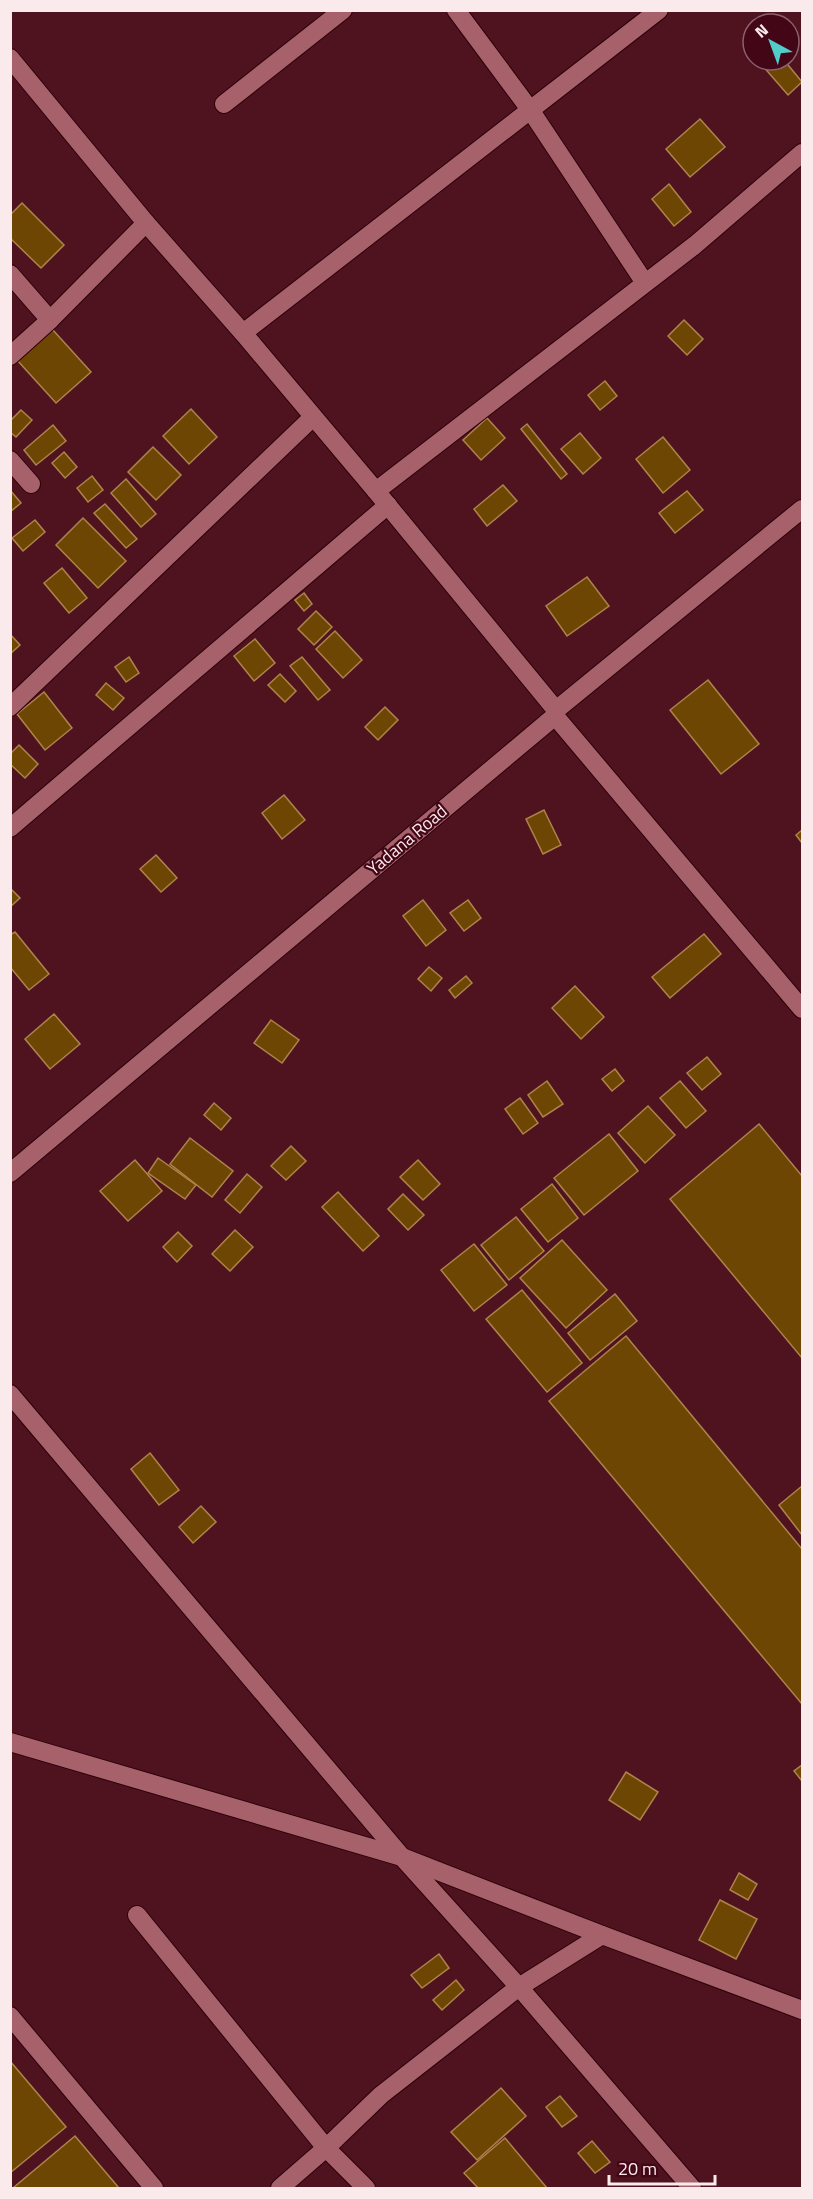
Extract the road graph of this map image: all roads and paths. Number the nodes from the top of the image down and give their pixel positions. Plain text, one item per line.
1 (343, 10) edge
2 (456, 10) edge
3 (658, 10) edge
4 (10, 58) edge
5 (224, 104) dead end
6 (531, 111) junction
7 (802, 153) edge
8 (146, 223) junction
9 (10, 274) edge
10 (645, 283) junction
11 (50, 320) junction
12 (243, 333) junction
13 (10, 356) edge
14 (313, 417) junction
15 (10, 460) edge
16 (31, 484) dead end
17 (376, 491) junction
18 (388, 506) junction
19 (802, 509) edge
20 (10, 707) edge
21 (556, 713) junction
22 (10, 828) edge
23 (802, 1009) edge
24 (10, 1173) edge
25 (10, 1394) edge
26 (10, 1742) edge
27 (402, 1857) junction
28 (137, 1915) dead end
29 (602, 1935) junction
30 (519, 1987) junction
31 (802, 2010) edge
32 (10, 2016) edge
33 (326, 2148) junction
34 (154, 2188) edge
35 (280, 2188) edge
36 (366, 2188) edge
37 (692, 2188) edge

1 - 5 street
2 - 6 street
3 - 6 street
4 - 8 street
6 - 10 street
6 - 12 street
7 - 10 street
8 - 11 street
8 - 12 street
9 - 11 street
10 - 17 street
11 - 13 street
12 - 14 street
14 - 17 street
14 - 20 street
15 - 16 street
17 - 18 street
18 - 21 street
18 - 22 street
19 - 21 street, Yadana Road
21 - 23 street
21 - 24 street, Yadana Road
25 - 27 street
26 - 27 street
27 - 29 street
27 - 30 street
28 - 33 street
29 - 30 street
29 - 31 street
30 - 33 street
30 - 37 street
32 - 34 street
33 - 35 street
33 - 36 street

